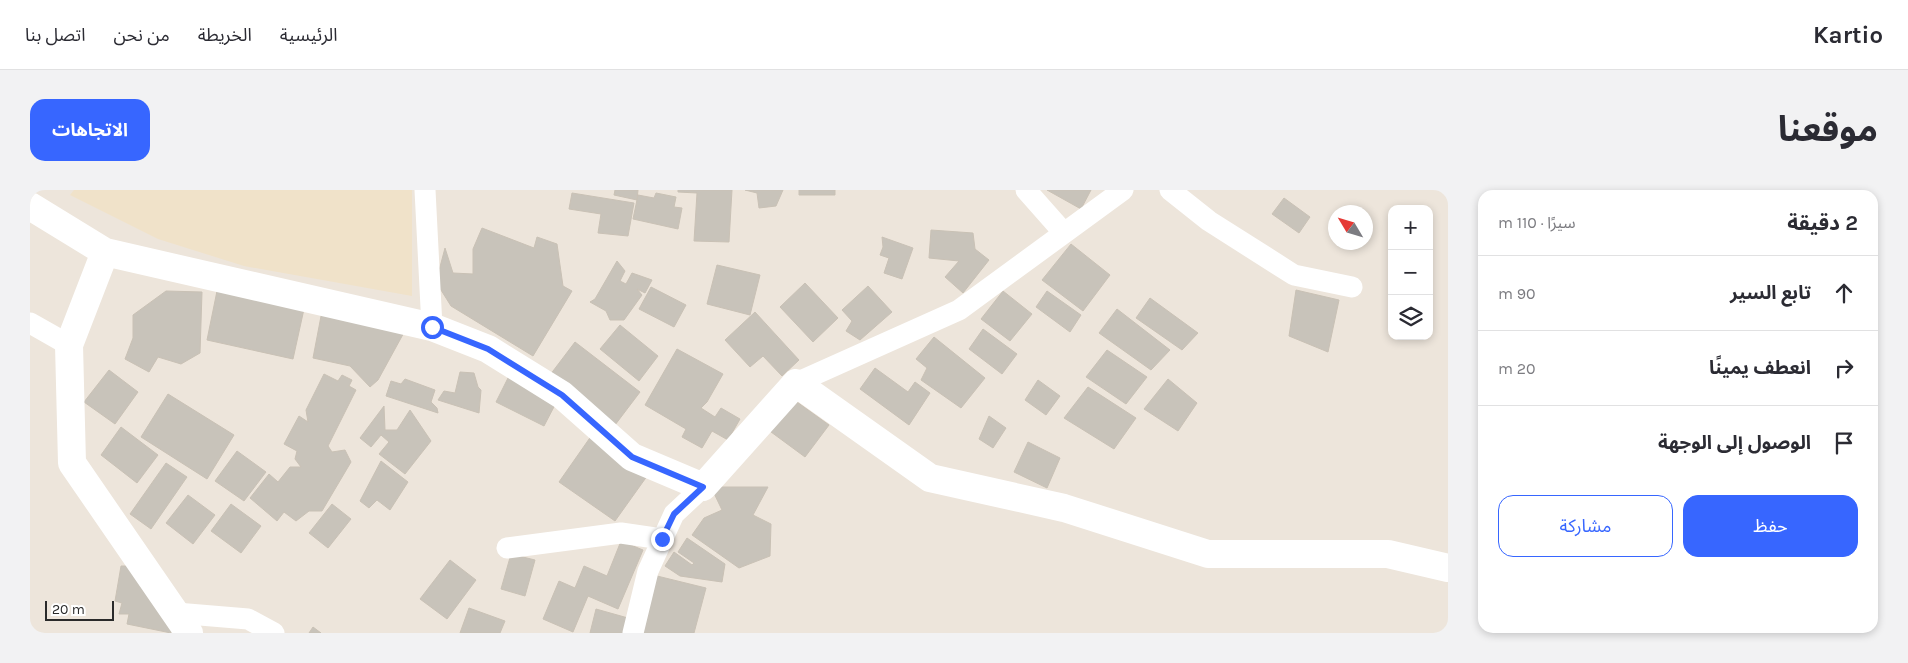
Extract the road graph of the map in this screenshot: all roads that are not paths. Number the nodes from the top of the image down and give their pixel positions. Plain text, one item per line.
1 (425, 190) edge
2 (1026, 190) edge
3 (1124, 190) edge
4 (1170, 190) edge
5 (30, 206) edge
6 (1064, 233) junction
7 (105, 252) junction
8 (1352, 287) dead end
9 (30, 323) edge
10 (432, 327) junction
11 (69, 345) junction
12 (796, 383) junction
13 (703, 487) junction
14 (662, 539) junction
15 (507, 548) dead end
16 (1448, 568) edge
17 (182, 623) edge
18 (274, 633) edge
19 (632, 633) edge

1 - 10 street
2 - 6 street
3 - 6 street
4 - 8 street
5 - 7 street
6 - 12 street
7 - 10 street
7 - 11 street
9 - 11 street
10 - 13 street
11 - 17 street
12 - 13 street
12 - 16 street
13 - 14 street
14 - 15 street
14 - 19 street
17 - 18 street

